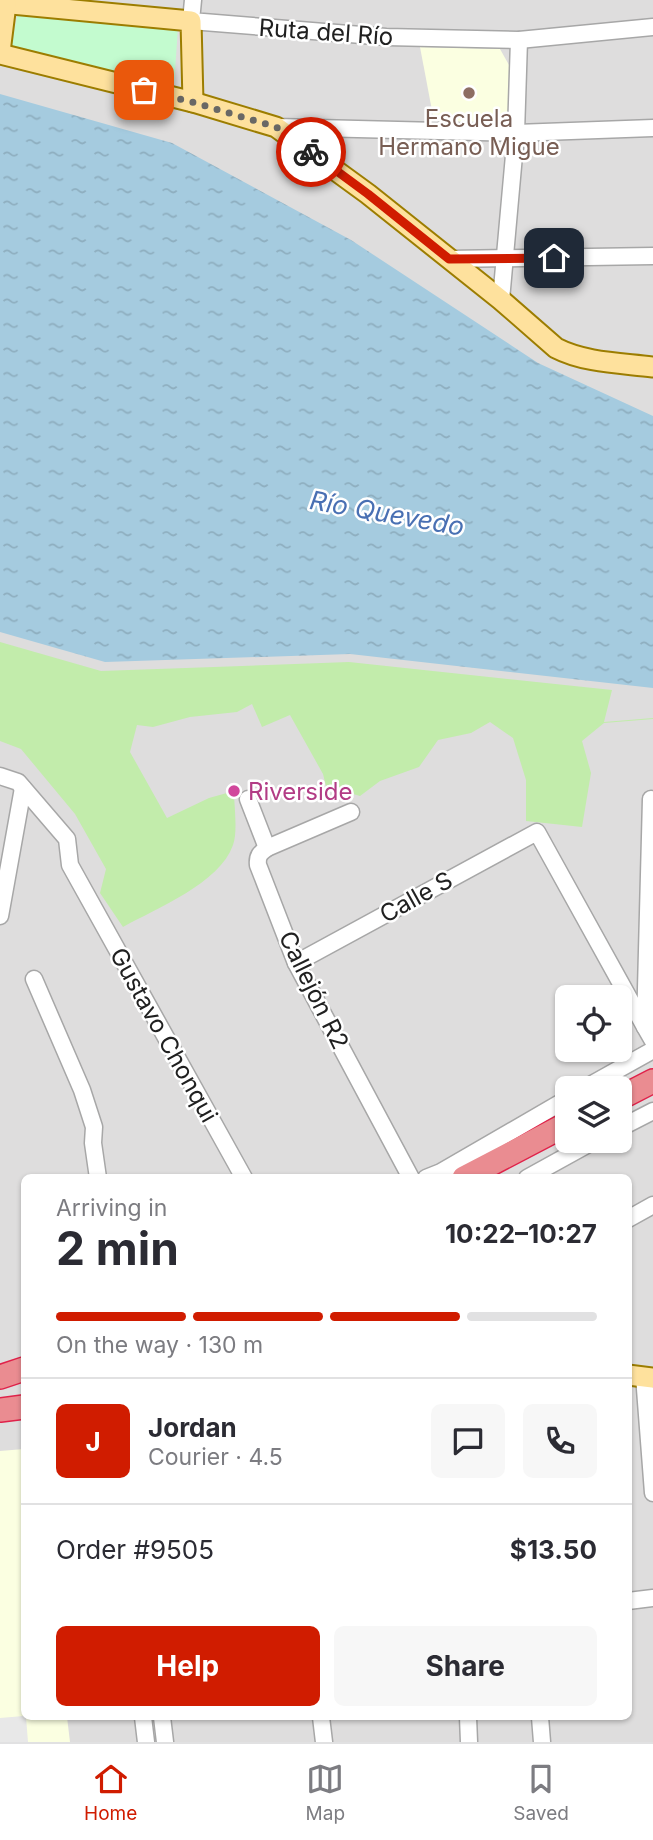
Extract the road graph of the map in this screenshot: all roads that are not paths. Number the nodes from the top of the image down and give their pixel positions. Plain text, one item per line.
1 (193, 0) edge
2 (3, 3) edge
3 (76, 5) edge
4 (191, 21) junction
5 (653, 27) edge
6 (519, 40) junction
7 (0, 53) edge
8 (192, 102) junction
9 (276, 127) junction
10 (653, 128) edge
11 (516, 133) junction
12 (653, 256) edge
13 (449, 259) junction
14 (504, 259) junction
15 (501, 300) junction
16 (653, 368) edge
17 (0, 776) edge
18 (23, 788) junction
19 (248, 799) dead end
20 (651, 799) dead end
21 (351, 812) dead end
22 (267, 848) junction
23 (0, 916) edge
24 (296, 963) junction
25 (34, 979) dead end
26 (649, 1034) edge
27 (653, 1050) edge
28 (607, 1076) edge
29 (653, 1081) edge
30 (632, 1092) edge
31 (555, 1106) edge
32 (653, 1111) edge
33 (632, 1122) edge
34 (555, 1131) edge
35 (572, 1153) edge
36 (97, 1174) edge
37 (242, 1174) edge
38 (409, 1174) edge
39 (436, 1174) edge
40 (472, 1174) edge
41 (534, 1174) edge
42 (653, 1205) edge
43 (632, 1217) edge
44 (21, 1370) edge
45 (642, 1376) edge
46 (0, 1377) edge
47 (21, 1407) edge
48 (0, 1410) edge
49 (653, 1493) edge
50 (653, 1598) edge
51 (632, 1601) edge
52 (143, 1720) edge
53 (162, 1720) edge
54 (321, 1720) edge
55 (468, 1720) edge
56 (540, 1720) edge
57 (146, 1742) edge
58 (164, 1742) edge
59 (324, 1742) edge
60 (469, 1742) edge
61 (542, 1742) edge

1 - 4 street
2 - 3 main road, Ruta del Río
2 - 7 main road
3 - 4 main road, Ruta del Río
4 - 6 street, Ruta del Río
4 - 8 main road
5 - 6 street, Ruta del Río
6 - 11 street
7 - 8 main road
8 - 9 main road
9 - 11 street
9 - 13 main road
10 - 11 street
11 - 14 street
12 - 14 street
13 - 14 street
13 - 15 main road
14 - 15 street
15 - 16 main road
17 - 18 street
18 - 23 street
18 - 37 street, Gustavo Chonqui
19 - 22 street, Callejón R2
20 - 26 street
21 - 22 street
22 - 24 street, Callejón R2
24 - 26 street, Calle S
24 - 38 street, Callejón R2
25 - 36 street
27 - 28 street
29 - 30 highway
31 - 39 street
32 - 33 street
34 - 40 highway
35 - 41 street
42 - 43 street
44 - 46 highway
45 - 49 street
47 - 48 highway
50 - 51 street
52 - 57 street
53 - 58 street
54 - 59 street
55 - 60 street
56 - 61 street

